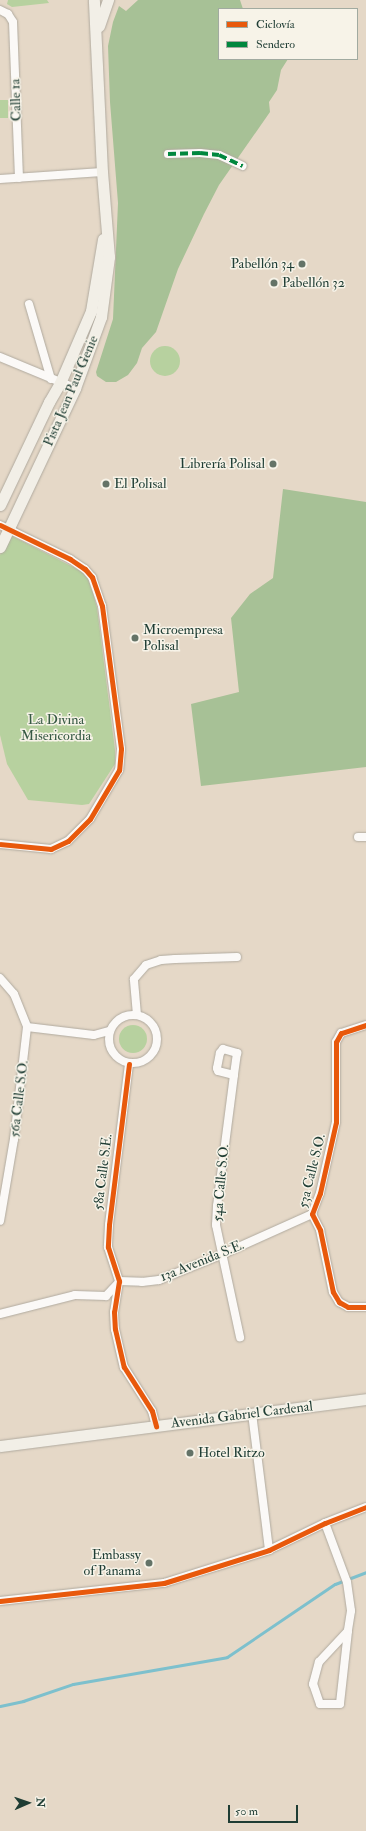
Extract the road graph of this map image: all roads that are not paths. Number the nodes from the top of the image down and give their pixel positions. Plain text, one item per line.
1 (94, 0) edge
2 (108, 0) edge
3 (0, 10) edge
4 (96, 34) junction
5 (168, 154) dead end
6 (242, 166) dead end
7 (102, 172) junction
8 (19, 178) junction
9 (0, 179) edge
10 (106, 226) junction
11 (29, 304) dead end
12 (0, 357) edge
13 (56, 381) junction
14 (75, 388) junction
15 (0, 505) edge
16 (4, 527) edge
17 (0, 547) edge
18 (0, 844) edge
19 (237, 957) dead end
20 (0, 978) edge
21 (137, 1015) junction
22 (366, 1025) edge
23 (28, 1027) junction
24 (110, 1031) junction
25 (129, 1064) junction
26 (234, 1075) dead end
27 (312, 1214) junction
28 (0, 1221) edge
29 (223, 1254) junction
30 (119, 1281) junction
31 (366, 1307) edge
32 (0, 1314) edge
33 (240, 1337) dead end
34 (366, 1399) edge
35 (252, 1413) junction
36 (156, 1426) junction
37 (0, 1446) edge
38 (366, 1508) edge
39 (325, 1523) junction
40 (269, 1550) junction
41 (0, 1602) edge
42 (348, 1630) junction

1 - 4 main road, Pista Jean Paul Genie
2 - 4 main road, Pista Jean Paul Genie
3 - 8 street, Calle 1a
4 - 7 main road, Pista Jean Paul Genie
5 - 6 street
7 - 8 street
7 - 10 main road, Pista Jean Paul Genie
8 - 9 street
10 - 13 main road, Pista Jean Paul Genie
10 - 14 main road, Pista Jean Paul Genie
11 - 13 street
12 - 13 street
13 - 14 street
13 - 15 main road, Pista Jean Paul Genie
14 - 16 main road, Pista Jean Paul Genie
16 - 17 main road, Pista Jean Paul Genie
16 - 18 street
19 - 21 street
20 - 23 street
21 - 24 street
21 - 25 street
22 - 27 street, 53a Calle S.O.
23 - 24 street
23 - 28 street, 56a Calle S.O.
24 - 25 street
25 - 30 street, 58a Calle S.E.
26 - 29 street, 54a Calle S.O.
27 - 29 street, 13a Avenida S.E.
27 - 31 street, 53a Calle S.O.
29 - 30 street, 13a Avenida S.E.
29 - 33 street, 54a Calle S.O.
30 - 32 street
30 - 36 street
34 - 35 main road, Avenida Gabriel Cardenal
35 - 36 main road, Avenida Gabriel Cardenal
35 - 40 street
36 - 37 main road, Avenida Gabriel Cardenal
38 - 39 street
39 - 40 street
39 - 42 street
40 - 41 street
42 - 42 street

